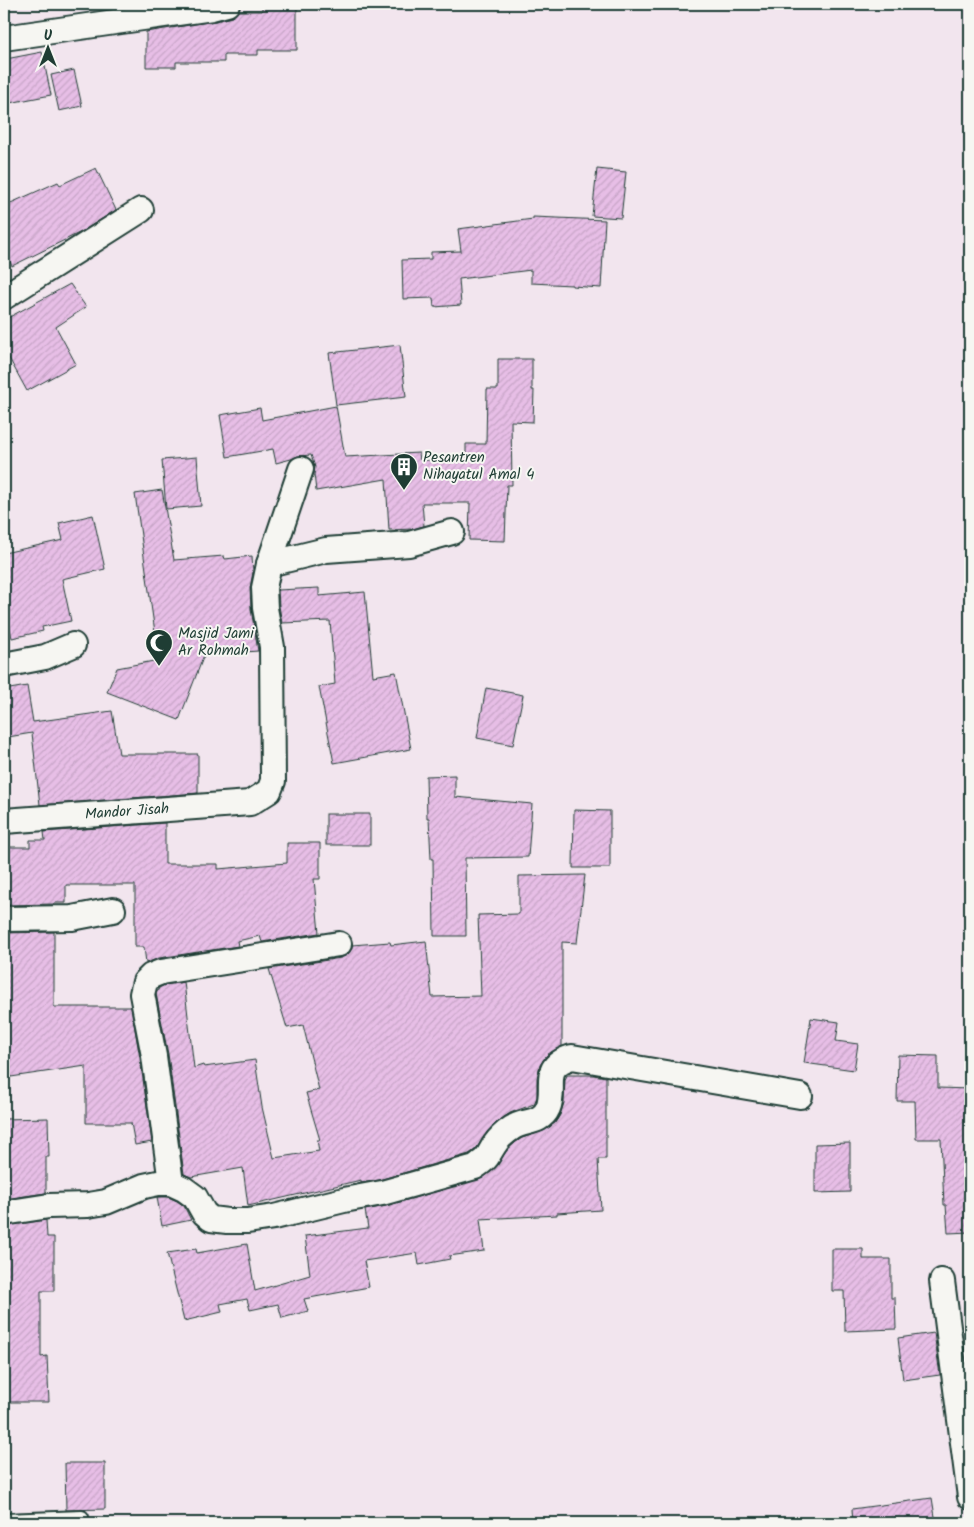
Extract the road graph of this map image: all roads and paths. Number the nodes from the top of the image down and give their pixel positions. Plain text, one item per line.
1 (227, 4) edge
2 (4, 38) edge
3 (141, 210) dead end
4 (4, 297) edge
5 (301, 469) dead end
6 (452, 532) dead end
7 (269, 564) junction
8 (73, 645) dead end
9 (4, 666) edge
10 (4, 821) edge
11 (113, 910) dead end
12 (4, 919) edge
13 (339, 944) dead end
14 (800, 1096) dead end
15 (171, 1183) junction
16 (4, 1213) edge
17 (942, 1281) dead end
18 (970, 1497) edge
19 (82, 1517) dead end
20 (4, 1520) edge

1 - 2 street
3 - 4 street
5 - 7 street
6 - 7 street
7 - 10 street, Mandor Jisah
8 - 9 street
11 - 12 street
13 - 15 street
14 - 15 street
15 - 16 street
17 - 18 street
19 - 20 lane

